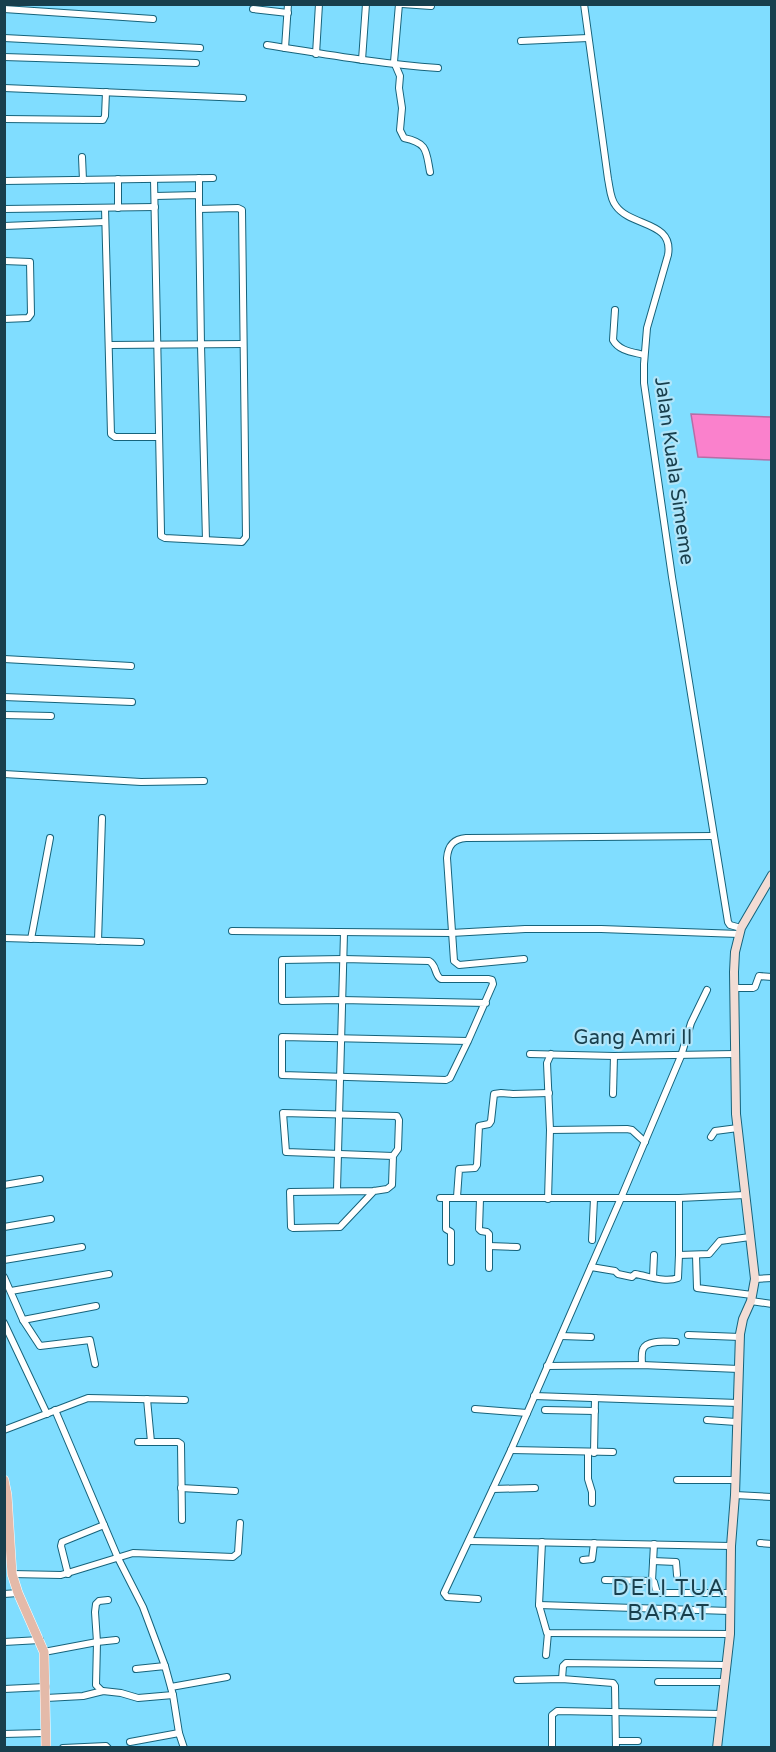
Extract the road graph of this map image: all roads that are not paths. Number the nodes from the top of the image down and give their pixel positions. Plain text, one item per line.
1 (288, 4) edge
2 (319, 4) edge
3 (366, 4) edge
4 (400, 4) edge
5 (584, 4) edge
6 (431, 6) dead end
7 (4, 9) edge
8 (253, 9) dead end
9 (288, 13) junction
10 (153, 19) dead end
11 (4, 38) edge
12 (588, 38) junction
13 (521, 41) dead end
14 (267, 45) dead end
15 (200, 48) dead end
16 (285, 48) junction
17 (316, 54) junction
18 (4, 57) edge
19 (362, 60) junction
20 (196, 63) dead end
21 (395, 65) junction
22 (438, 68) dead end
23 (4, 88) edge
24 (106, 92) junction
25 (243, 98) dead end
26 (4, 119) edge
27 (82, 157) dead end
28 (430, 172) dead end
29 (154, 178) junction
30 (199, 178) junction
31 (213, 178) dead end
32 (118, 179) junction
33 (83, 180) junction
34 (4, 181) edge
35 (199, 195) junction
36 (155, 196) junction
37 (155, 207) junction
38 (105, 208) junction
39 (118, 208) junction
40 (199, 208) junction
41 (4, 209) edge
42 (105, 222) junction
43 (4, 226) edge
44 (4, 261) edge
45 (615, 310) dead end
46 (4, 319) edge
47 (243, 344) junction
48 (109, 345) junction
49 (158, 345) junction
50 (201, 345) junction
51 (644, 355) junction
52 (159, 436) junction
53 (206, 540) junction
54 (4, 659) edge
55 (131, 666) dead end
56 (4, 697) edge
57 (132, 702) dead end
58 (4, 715) edge
59 (51, 716) dead end
60 (4, 774) edge
61 (204, 781) dead end
62 (102, 818) dead end
63 (713, 836) junction
64 (50, 838) dead end
65 (771, 875) edge
66 (232, 931) dead end
67 (740, 931) junction
68 (344, 933) junction
69 (451, 933) junction
70 (4, 938) edge
71 (31, 939) junction
72 (98, 941) junction
73 (141, 942) dead end
74 (343, 959) junction
75 (524, 959) dead end
76 (771, 977) edge
77 (735, 988) junction
78 (707, 990) dead end
79 (341, 1000) junction
80 (486, 1003) junction
81 (342, 1038) junction
82 (468, 1041) junction
83 (530, 1054) dead end
84 (551, 1054) junction
85 (735, 1054) junction
86 (614, 1056) junction
87 (681, 1056) junction
88 (341, 1076) junction
89 (549, 1093) junction
90 (613, 1094) dead end
91 (339, 1114) junction
92 (738, 1128) junction
93 (550, 1130) junction
94 (711, 1137) dead end
95 (645, 1142) junction
96 (338, 1154) junction
97 (393, 1156) junction
98 (40, 1179) dead end
99 (4, 1185) edge
100 (337, 1190) junction
101 (374, 1191) junction
102 (746, 1195) junction
103 (457, 1197) junction
104 (480, 1198) junction
105 (621, 1198) junction
106 (679, 1198) junction
107 (548, 1199) junction
108 (594, 1199) junction
109 (51, 1219) dead end
110 (4, 1227) edge
111 (750, 1238) junction
112 (592, 1240) dead end
113 (489, 1246) junction
114 (82, 1247) dead end
115 (517, 1247) dead end
116 (654, 1255) dead end
117 (679, 1255) junction
118 (696, 1255) junction
119 (4, 1260) edge
120 (451, 1262) dead end
121 (591, 1267) junction
122 (489, 1268) dead end
123 (108, 1274) dead end
124 (4, 1277) edge
125 (653, 1277) junction
126 (771, 1278) edge
127 (755, 1279) junction
128 (11, 1291) junction
129 (751, 1298) junction
130 (771, 1304) edge
131 (96, 1306) dead end
132 (23, 1320) junction
133 (4, 1323) edge
134 (688, 1335) dead end
135 (561, 1336) junction
136 (591, 1337) dead end
137 (740, 1337) junction
138 (676, 1342) dead end
139 (95, 1364) dead end
140 (642, 1365) junction
141 (547, 1366) junction
142 (739, 1369) junction
143 (534, 1396) junction
144 (596, 1398) junction
145 (147, 1399) junction
146 (185, 1400) dead end
147 (738, 1403) junction
148 (475, 1409) dead end
149 (56, 1410) junction
150 (545, 1410) dead end
151 (595, 1411) junction
152 (527, 1413) junction
153 (47, 1414) junction
154 (706, 1420) dead end
155 (736, 1422) junction
156 (4, 1430) edge
157 (138, 1442) dead end
158 (151, 1442) junction
159 (511, 1450) junction
160 (613, 1452) dead end
161 (591, 1453) junction
162 (4, 1480) edge
163 (677, 1480) dead end
164 (735, 1480) junction
165 (181, 1488) junction
166 (535, 1488) dead end
167 (493, 1489) junction
168 (235, 1491) dead end
169 (735, 1495) junction
170 (771, 1497) edge
171 (592, 1503) dead end
172 (182, 1520) dead end
173 (240, 1523) dead end
174 (104, 1526) junction
175 (469, 1541) junction
176 (542, 1542) junction
177 (594, 1543) junction
178 (760, 1543) dead end
179 (654, 1544) junction
180 (771, 1544) edge
181 (731, 1546) junction
182 (118, 1558) junction
183 (583, 1560) dead end
184 (653, 1561) junction
185 (12, 1574) junction
186 (68, 1574) junction
187 (677, 1575) dead end
188 (605, 1580) dead end
189 (652, 1581) junction
190 (18, 1593) junction
191 (731, 1593) junction
192 (4, 1594) edge
193 (478, 1599) dead end
194 (108, 1600) dead end
195 (539, 1605) junction
196 (730, 1611) junction
197 (548, 1633) junction
198 (730, 1635) junction
199 (40, 1640) junction
200 (116, 1640) dead end
201 (4, 1642) edge
202 (97, 1642) junction
203 (44, 1652) junction
204 (546, 1655) dead end
205 (726, 1665) junction
206 (165, 1666) junction
207 (136, 1669) dead end
208 (227, 1677) dead end
209 (562, 1679) junction
210 (517, 1680) dead end
211 (658, 1682) dead end
212 (725, 1682) junction
213 (46, 1687) junction
214 (171, 1687) junction
215 (4, 1689) edge
216 (103, 1691) junction
217 (173, 1695) junction
218 (46, 1698) junction
219 (616, 1712) junction
220 (721, 1714) junction
221 (45, 1733) junction
222 (179, 1733) junction
223 (4, 1734) edge
224 (638, 1741) dead end
225 (130, 1742) dead end
226 (616, 1744) edge
227 (105, 1747) edge
228 (46, 1748) edge
229 (63, 1748) edge
230 (184, 1748) edge
231 (552, 1748) edge
232 (717, 1748) edge

1 - 9 street
2 - 17 street
3 - 19 street
4 - 6 street
4 - 21 street
5 - 12 street, Jalan Kuala Simeme
7 - 10 street
8 - 9 street
9 - 16 street
11 - 15 street
12 - 13 street
12 - 51 street, Jalan Kuala Simeme
14 - 16 street
16 - 17 street
17 - 19 street
18 - 20 street
19 - 21 street
21 - 22 street
21 - 28 street
23 - 24 street
24 - 25 street
24 - 26 street
27 - 33 street
29 - 30 street
29 - 32 street
29 - 36 street
30 - 31 street
30 - 35 street
32 - 33 street
32 - 39 street
33 - 34 street
35 - 36 street
35 - 40 street
36 - 37 street
37 - 39 street
37 - 49 street
38 - 39 street
38 - 41 street
38 - 42 street
40 - 47 street
40 - 50 street
42 - 43 street
42 - 48 street
44 - 46 street
45 - 51 street
47 - 50 street
47 - 53 street
48 - 49 street
48 - 52 street
49 - 50 street
49 - 52 street
50 - 53 street
51 - 63 street, Jalan Kuala Simeme
52 - 53 street
54 - 55 street
56 - 57 street
58 - 59 street
60 - 61 street
62 - 72 street
63 - 67 street, Jalan Kuala Simeme
63 - 69 street
64 - 71 street
65 - 67 main road
66 - 68 street
67 - 69 street
67 - 77 main road
68 - 69 street
68 - 74 street
69 - 75 street
70 - 71 street
71 - 72 street
72 - 73 street
74 - 79 street
74 - 79 street
74 - 80 street
76 - 77 street
77 - 85 main road
78 - 87 street
79 - 80 street
79 - 81 street
80 - 82 street
81 - 82 street
81 - 88 street
81 - 88 street
82 - 88 street
83 - 84 street, Gang Amri II
84 - 86 street, Gang Amri II
84 - 89 street
85 - 87 street, Gang Amri II
85 - 92 main road
86 - 87 street, Gang Amri II
86 - 90 street
87 - 95 street
88 - 91 street
89 - 93 street
89 - 103 street
91 - 96 street
91 - 96 street
91 - 97 street
92 - 94 street
92 - 102 main road
93 - 95 street
93 - 107 street
95 - 105 street
96 - 97 street
96 - 100 street
97 - 101 street
98 - 99 street
100 - 101 street
100 - 101 street
102 - 106 street
102 - 111 main road
103 - 104 street
103 - 120 street
104 - 107 street
104 - 113 street
105 - 106 street
105 - 108 street
105 - 121 street
106 - 117 street
107 - 108 street
108 - 112 street
109 - 110 street
111 - 118 street
111 - 127 main road
113 - 115 street
113 - 122 street
114 - 119 street
116 - 125 street
117 - 118 street
117 - 125 street
118 - 129 street
121 - 125 street
121 - 135 street
123 - 128 street
124 - 128 street
126 - 127 street
127 - 129 main road
128 - 132 street
129 - 130 street
129 - 137 main road
131 - 132 street
132 - 139 street
133 - 153 street
134 - 137 street
135 - 136 street
135 - 141 street
137 - 142 main road
138 - 140 street
140 - 141 street
140 - 142 street
141 - 143 street
142 - 147 main road
143 - 144 street
143 - 152 street
144 - 147 street
144 - 151 street
145 - 146 street
145 - 149 street
145 - 158 street
147 - 155 main road
148 - 152 street
149 - 153 street
149 - 174 street
150 - 151 street
151 - 161 street
152 - 159 street
153 - 156 street
154 - 155 street
155 - 164 main road
157 - 158 street
158 - 165 street
159 - 161 street
159 - 167 street
160 - 161 street
161 - 171 street
162 - 185 main road
163 - 164 street
164 - 169 main road
165 - 168 street
165 - 172 street
166 - 167 street
167 - 175 street
169 - 170 street
169 - 181 main road
173 - 182 street
174 - 182 street
174 - 186 street
175 - 176 street
175 - 193 street
176 - 177 street
176 - 195 street
177 - 179 street
177 - 183 street
178 - 180 street
179 - 181 street
179 - 184 street
181 - 191 main road
182 - 186 street
182 - 206 street
184 - 187 street
184 - 189 street
185 - 186 street
185 - 190 main road
188 - 189 street
189 - 191 street
190 - 192 street
190 - 199 main road
191 - 196 main road
194 - 202 street
195 - 196 street
195 - 197 street
196 - 198 main road
197 - 198 street
197 - 204 street
198 - 205 main road
199 - 201 street
199 - 203 main road
200 - 202 street
202 - 203 street
202 - 216 street
203 - 213 main road
205 - 209 street
205 - 212 main road
206 - 207 street
206 - 214 street
208 - 214 street
209 - 210 street
209 - 219 street
211 - 212 street
212 - 220 main road
213 - 215 street
213 - 218 main road
214 - 217 street
216 - 217 street
216 - 218 street
217 - 222 street
218 - 221 main road
219 - 220 street
219 - 226 street
219 - 231 street
220 - 232 main road
221 - 223 street
221 - 228 main road
222 - 225 street
222 - 230 street
224 - 226 street
227 - 229 street

